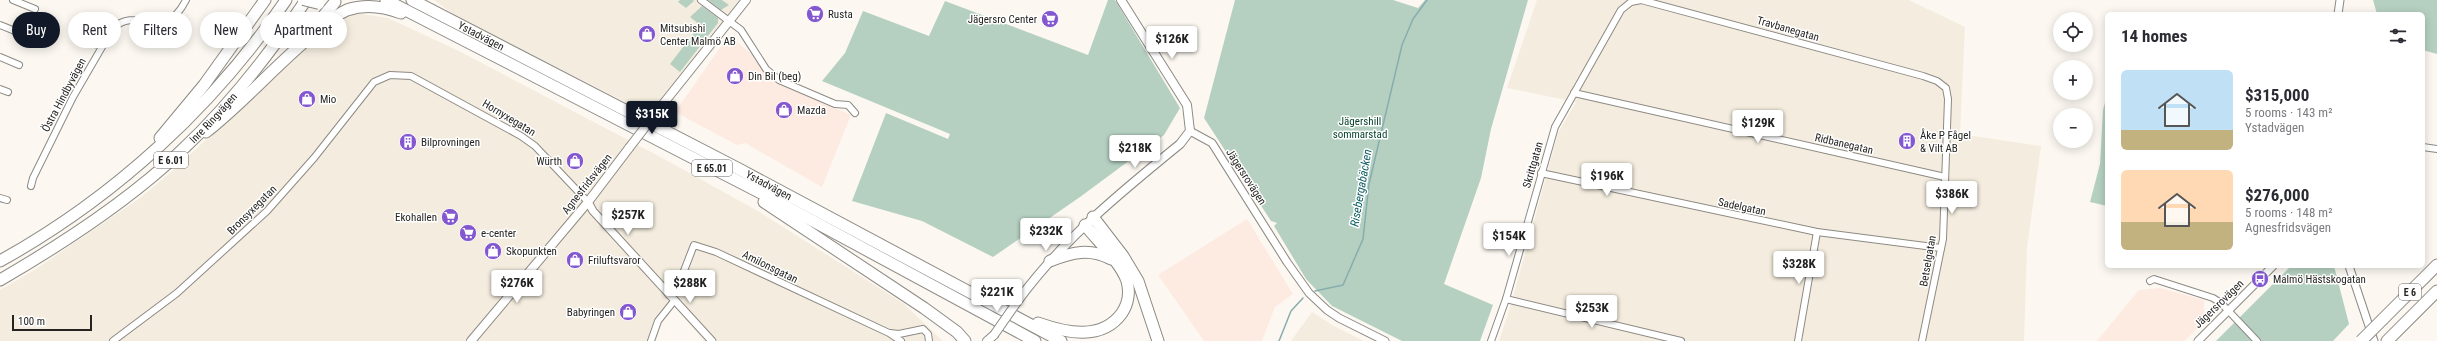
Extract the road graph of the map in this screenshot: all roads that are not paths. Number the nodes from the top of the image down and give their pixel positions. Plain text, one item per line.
1 (13, 0) edge
2 (186, 0) edge
3 (265, 0) edge
4 (286, 0) edge
5 (303, 0) edge
6 (306, 0) edge
7 (386, 0) edge
8 (412, 0) edge
9 (425, 0) edge
10 (701, 0) edge
11 (746, 0) edge
12 (1121, 0) edge
13 (2340, 0) edge
14 (335, 2) dead end
15 (319, 4) dead end
16 (1623, 7) joint
17 (35, 9) dead end
18 (327, 12) edge
19 (345, 12) edge
20 (2338, 12) edge
21 (450, 20) junction
22 (729, 21) junction
23 (0, 25) edge
24 (440, 27) junction
25 (12, 30) edge
26 (296, 48) edge
27 (0, 57) edge
28 (19, 65) dead end
29 (386, 76) joint
30 (1946, 88) joint
31 (0, 89) edge
32 (8, 92) dead end
33 (1574, 93) junction
34 (855, 113) dead end
35 (1190, 131) junction
36 (2425, 147) edge
37 (2437, 149) edge
38 (180, 152) junction
39 (707, 165) junction
40 (131, 170) junction
41 (1541, 173) junction
42 (1945, 177) junction
43 (31, 186) dead end
44 (0, 198) edge
45 (7, 200) dead end
46 (588, 202) junction
47 (1089, 221) junction
48 (1817, 232) junction
49 (1942, 248) junction
50 (1050, 261) junction
51 (1113, 261) junction
52 (0, 262) edge
53 (2437, 265) edge
54 (2271, 268) edge
55 (2349, 268) edge
56 (0, 280) edge
57 (2150, 280) dead end
58 (2437, 290) edge
59 (969, 292) junction
60 (671, 298) junction
61 (1506, 299) junction
62 (2228, 310) junction
63 (942, 321) junction
64 (889, 333) junction
65 (992, 338) edge
66 (113, 341) edge
67 (471, 341) edge
68 (651, 341) edge
69 (712, 341) edge
70 (901, 341) edge
71 (929, 341) edge
72 (956, 341) edge
73 (965, 341) edge
74 (1035, 341) edge
75 (1061, 341) edge
76 (1158, 341) edge
77 (1385, 341) edge
78 (1491, 341) edge
79 (1681, 341) edge
80 (1798, 341) edge
81 (1922, 341) edge
82 (2198, 341) edge
83 (2257, 341) edge
84 (2361, 341) edge
85 (2374, 341) edge
86 (2387, 341) edge

1 - 17 street
2 - 43 street, Östra Hindbyvägen
3 - 40 highway
4 - 40 highway, Inre Ringvägen / E 6.01
5 - 15 highway, bridge
6 - 38 highway, Inre Ringvägen / E 6.01
7 - 24 highway, Ystadvägen / E 65.01
8 - 21 highway, Ystadvägen / E 65.01
9 - 21 highway
10 - 22 street
11 - 22 main road, Agnesfridsvägen
12 - 35 main road
13 - 20 street
14 - 18 highway
16 - 30 street, Travbanegatan
16 - 33 street, Skrittgatan
19 - 24 highway
21 - 59 highway, Ystadvägen / E 65.01
22 - 34 street
22 - 46 main road, Agnesfridsvägen, bridge
23 - 25 street
24 - 39 highway, Ystadvägen / E 65.01
26 - 38 highway
27 - 28 street
29 - 46 street, Hornyxegatan
29 - 66 street, Bronsyxegatan
30 - 42 street, Betselgatan
31 - 32 street
33 - 41 street, Skrittgatan
33 - 42 street, Ridbanegatan
35 - 47 main road
35 - 77 street, Jägersrovägen
36 - 37 street
38 - 56 highway, Inre Ringvägen / E 6.01
39 - 63 highway
39 - 74 highway, Ystadvägen / E 65.01
40 - 52 highway, Inre Ringvägen / E 6.01
41 - 48 street, Sadelgatan
41 - 61 street, Skrittgatan
42 - 49 street, Betselgatan
44 - 45 street
46 - 60 street, Hornyxegatan
46 - 67 main road, Agnesfridsvägen
47 - 50 main road
47 - 51 highway
47 - 76 highway
48 - 49 street, Sadelgatan
48 - 80 street
49 - 81 street, Betselgatan
50 - 51 highway
50 - 65 main road, bridge
51 - 59 highway
53 - 84 highway, E 6, bridge
54 - 62 street, Jägersrovägen
55 - 85 street
57 - 62 street
58 - 86 highway, E 6
59 - 75 highway, Ystadvägen / E 65.01
60 - 64 street, Amilonsgatan
60 - 68 street
60 - 69 street, Hornyxegatan
61 - 78 street, Skrittgatan
61 - 79 street
62 - 82 street, Jägersrovägen
62 - 83 street
63 - 72 highway
63 - 73 highway
64 - 70 street, Amilonsgatan
64 - 71 street, Amilonsgatan

